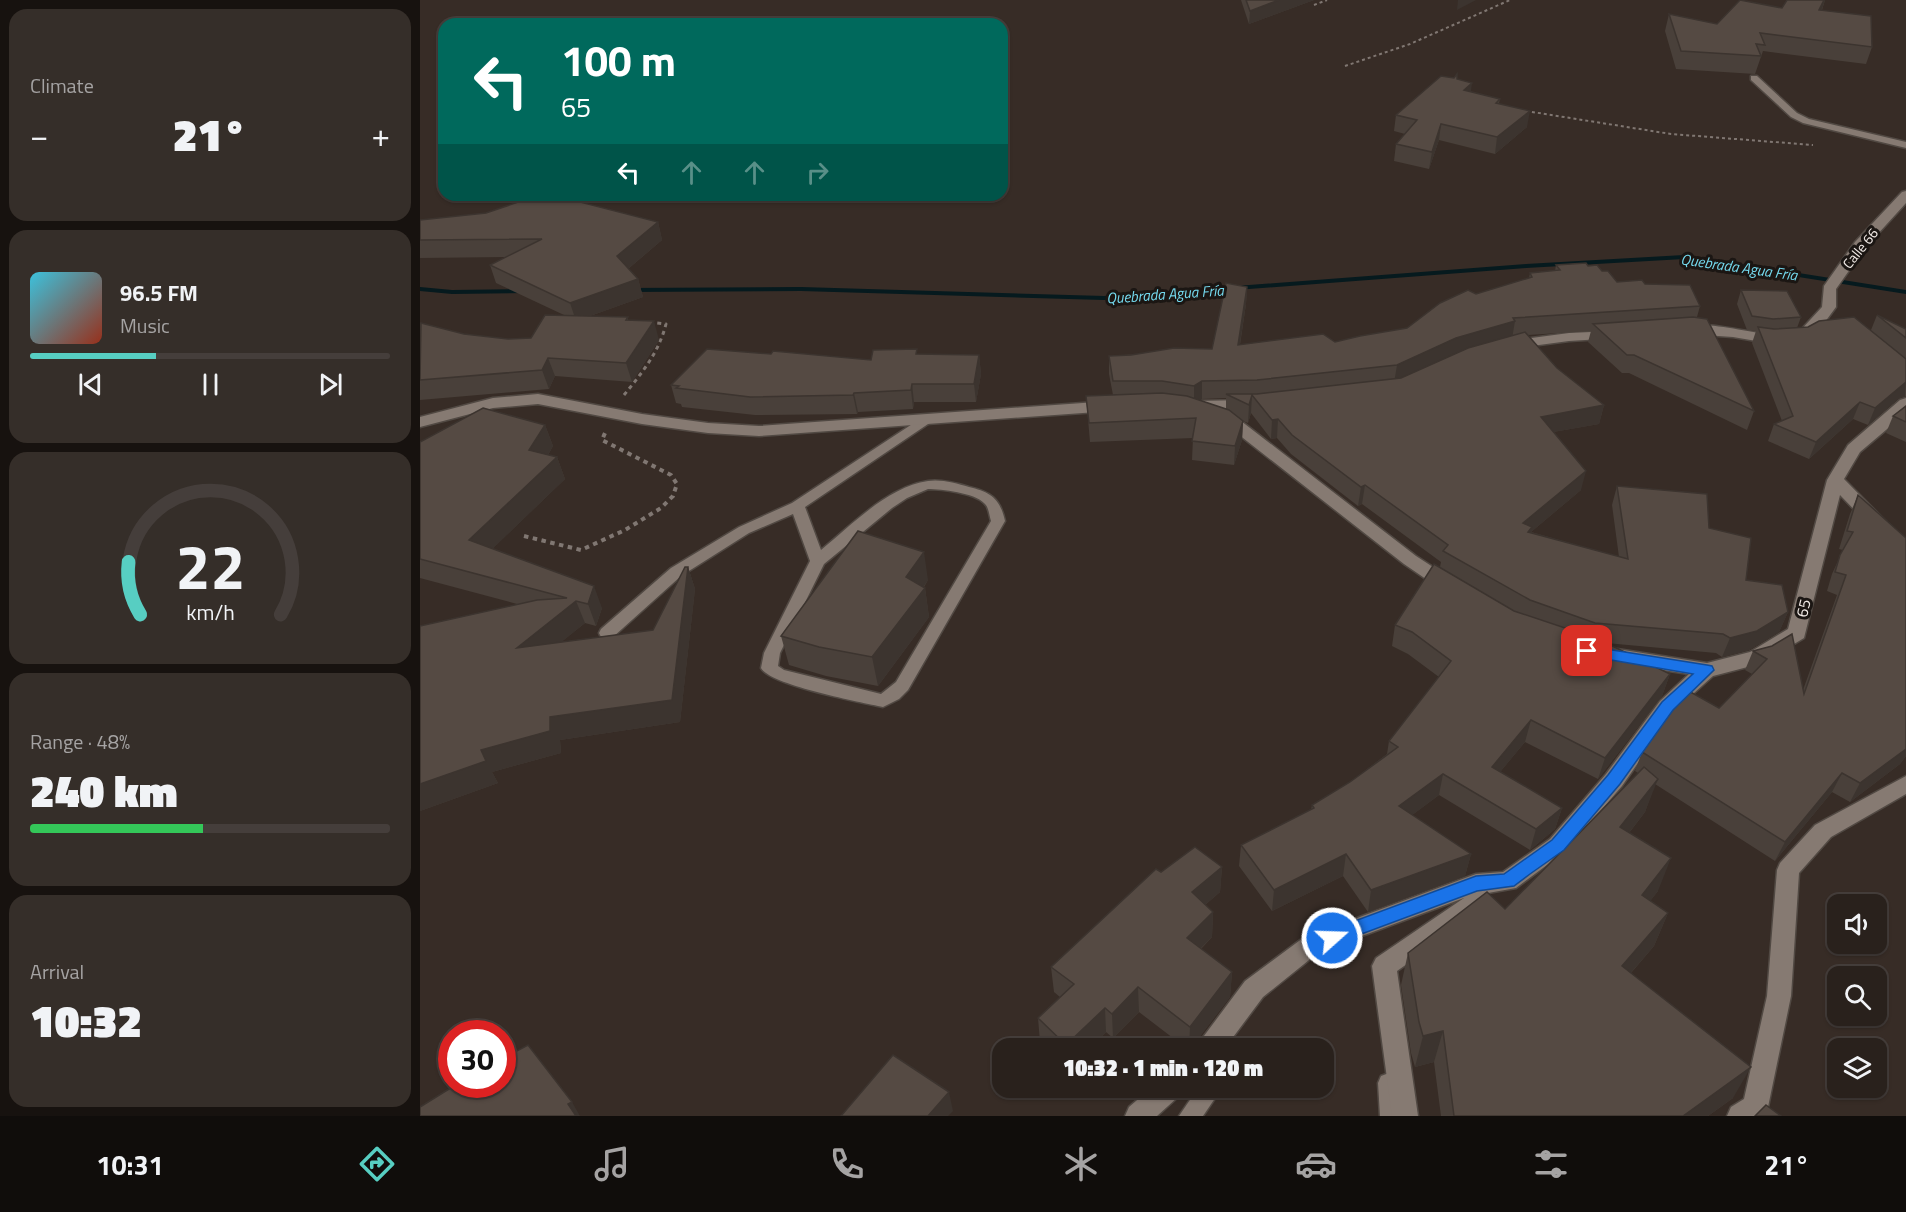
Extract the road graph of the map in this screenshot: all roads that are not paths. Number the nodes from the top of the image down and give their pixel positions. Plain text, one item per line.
1 (1754, 78) dead end
2 (1906, 145) edge
3 (1906, 195) edge
4 (1677, 330) edge
5 (1627, 335) edge
6 (1493, 350) edge
7 (1906, 403) edge
8 (1268, 404) edge
9 (1128, 405) edge
10 (926, 419) junction
11 (420, 422) edge
12 (1835, 480) junction
13 (797, 506) junction
14 (1906, 553) edge
15 (818, 561) junction
16 (1461, 593) edge
17 (607, 633) dead end
18 (1598, 653) edge
19 (1707, 670) junction
20 (1906, 784) edge
21 (1476, 884) junction
22 (1384, 966) junction
23 (1230, 1022) junction
24 (1218, 1038) edge
25 (1226, 1038) edge
26 (1158, 1098) edge
27 (1203, 1098) edge
28 (1754, 1113) edge
29 (1138, 1116) edge
30 (1190, 1116) edge
31 (1391, 1116) edge
32 (1405, 1116) edge

1 - 2 lane
3 - 4 street, Calle 66
5 - 6 street
7 - 12 street, 65
8 - 16 street
9 - 10 street
10 - 11 street
10 - 13 lane
12 - 14 street
12 - 19 street, 65
13 - 15 lane
13 - 17 lane
15 - 15 lane
18 - 19 street, 65
19 - 21 street
20 - 28 street
21 - 22 street
21 - 23 street
22 - 31 lane
22 - 32 street
23 - 24 street
23 - 25 lane
26 - 29 street
27 - 30 lane

